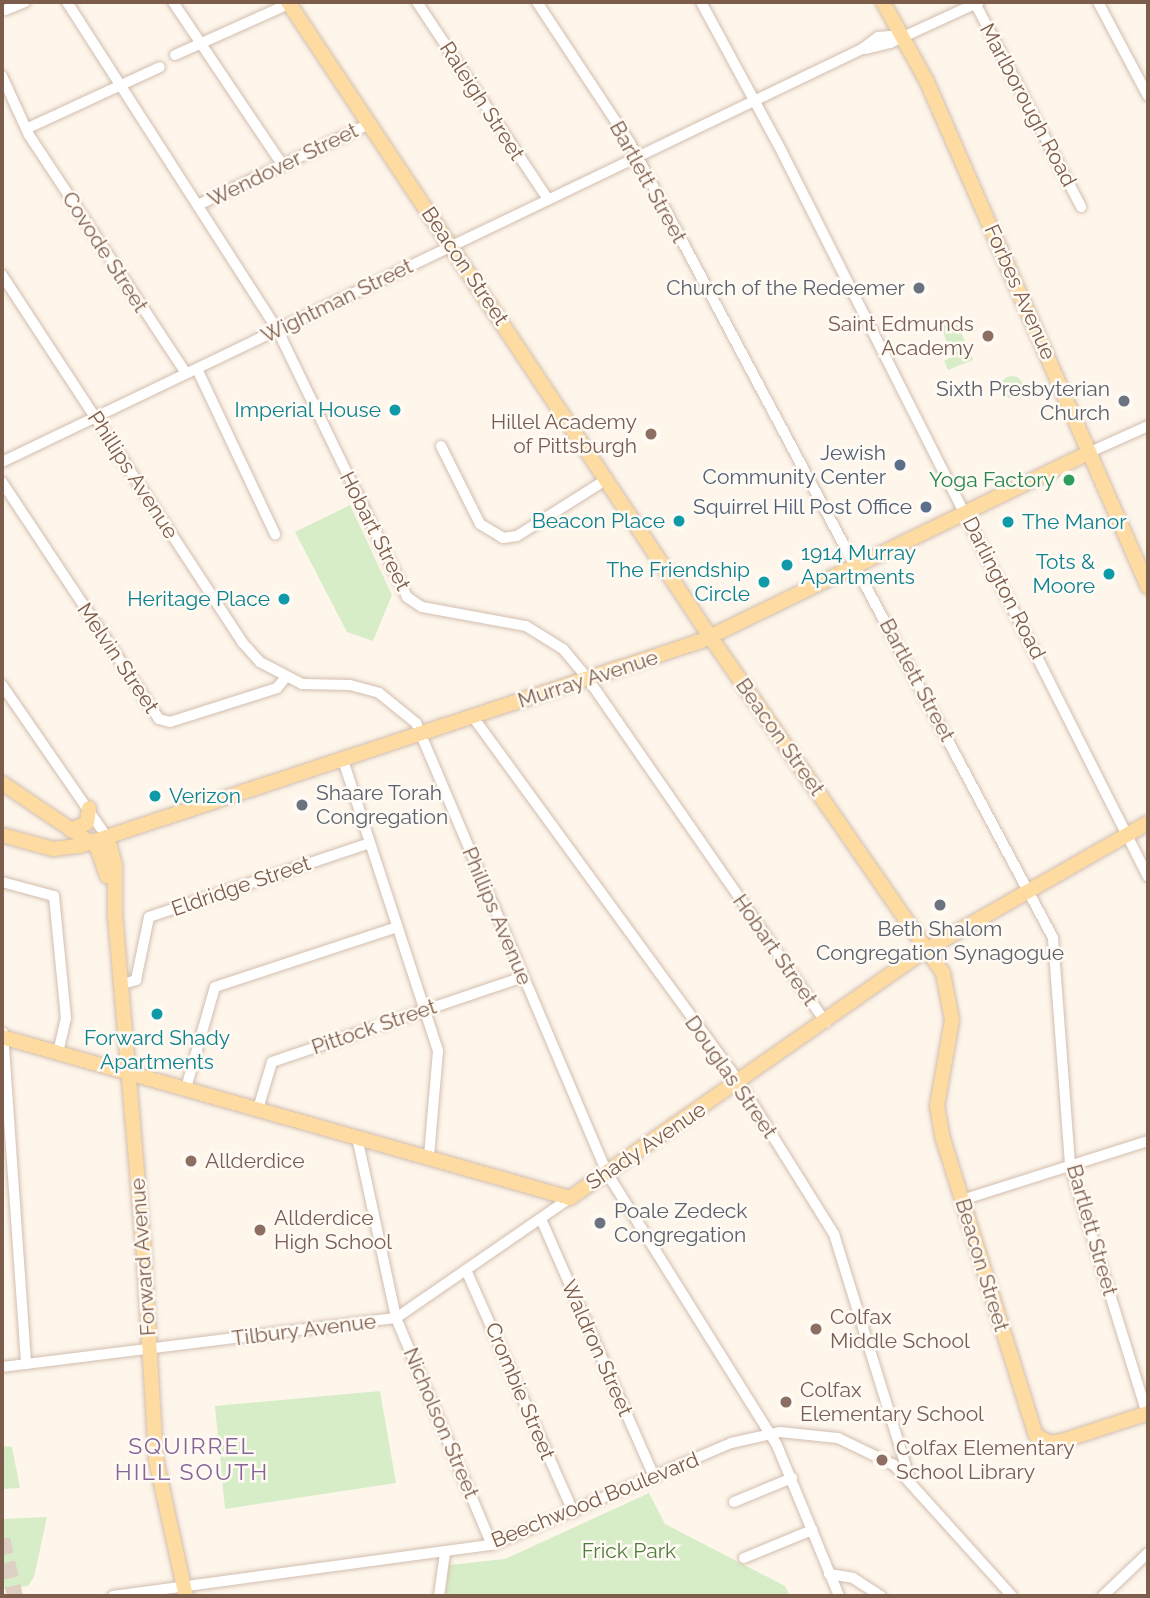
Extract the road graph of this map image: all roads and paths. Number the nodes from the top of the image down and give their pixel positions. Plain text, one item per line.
1 (25, 2) edge
2 (67, 2) edge
3 (173, 2) edge
4 (290, 2) edge
5 (417, 2) edge
6 (537, 2) edge
7 (701, 2) edge
8 (883, 2) edge
9 (1098, 2) edge
10 (977, 3) edge
11 (5, 10) dead end
12 (901, 35) junction
13 (202, 45) junction
14 (175, 55) dead end
15 (160, 67) dead end
16 (2, 76) edge
17 (1143, 76) edge
18 (122, 84) junction
19 (1148, 96) edge
20 (754, 98) junction
21 (369, 124) junction
22 (28, 128) junction
23 (637, 156) junction
24 (282, 164) junction
25 (548, 200) junction
26 (198, 205) junction
27 (1081, 207) dead end
28 (451, 247) junction
29 (2, 275) edge
30 (277, 329) junction
31 (191, 371) junction
32 (95, 416) junction
33 (1148, 426) edge
34 (440, 446) dead end
35 (1090, 452) junction
36 (2, 462) edge
37 (607, 479) junction
38 (2, 482) edge
39 (966, 514) junction
40 (275, 534) dead end
41 (857, 568) junction
42 (1148, 587) edge
43 (711, 638) junction
44 (285, 678) junction
45 (588, 679) junction
46 (2, 685) edge
47 (473, 717) junction
48 (420, 733) junction
49 (343, 760) junction
50 (2, 783) edge
51 (89, 808) junction
52 (1148, 823) edge
53 (71, 830) junction
54 (2, 835) edge
55 (1128, 835) junction
56 (90, 843) junction
57 (370, 843) junction
58 (108, 848) junction
59 (1148, 877) edge
60 (2, 882) edge
61 (1030, 891) junction
62 (397, 927) junction
63 (928, 949) junction
64 (523, 977) junction
65 (120, 985) junction
66 (425, 1010) junction
67 (826, 1023) junction
68 (3, 1035) edge
69 (58, 1052) junction
70 (127, 1072) junction
71 (739, 1082) junction
72 (186, 1088) junction
73 (258, 1109) junction
74 (356, 1137) junction
75 (1148, 1141) edge
76 (429, 1157) junction
77 (1070, 1165) junction
78 (607, 1173) junction
79 (570, 1198) junction
80 (962, 1200) junction
81 (541, 1219) junction
82 (467, 1270) junction
83 (396, 1318) junction
84 (150, 1349) junction
85 (26, 1364) junction
86 (2, 1367) edge
87 (1148, 1413) edge
88 (769, 1433) junction
89 (654, 1477) junction
90 (909, 1478) junction
91 (792, 1479) junction
92 (734, 1503) dead end
93 (573, 1512) junction
94 (812, 1530) junction
95 (492, 1545) junction
96 (445, 1553) junction
97 (1148, 1553) edge
98 (744, 1558) dead end
99 (829, 1574) junction
100 (185, 1591) edge
101 (113, 1596) edge
102 (439, 1596) edge
103 (839, 1596) edge
104 (881, 1596) edge
105 (1012, 1596) edge
106 (1103, 1596) edge

1 - 11 street
2 - 18 street, Hobart Street
3 - 13 street
4 - 13 street
4 - 21 main road, Beacon Street
5 - 25 street, Raleigh Street
6 - 23 street, Bartlett Street
7 - 20 street, Darlington Road
8 - 12 main road, Forbes Avenue
9 - 17 street
10 - 12 street, Wightman Street
10 - 27 street, Marlborough Road
12 - 20 street, Wightman Street
12 - 35 main road, Forbes Avenue
13 - 14 street
13 - 24 street
15 - 18 street
16 - 22 street, Covode Street
17 - 19 street
18 - 22 street
18 - 26 street, Hobart Street
20 - 23 street, Wightman Street
20 - 39 street, Darlington Road
21 - 24 street, Wendover Street
21 - 28 main road, Beacon Street
22 - 31 street, Covode Street
23 - 25 street, Wightman Street
23 - 41 street, Bartlett Street
24 - 26 street, Wendover Street
25 - 28 street, Wightman Street
26 - 30 street, Hobart Street
28 - 30 street, Wightman Street
28 - 37 main road, Beacon Street
29 - 32 street, Phillips Avenue
30 - 31 street, Wightman Street
30 - 45 street, Hobart Street
31 - 32 street, Wightman Street
31 - 40 street, Covode Street
32 - 36 street, Wightman Street
32 - 44 street, Phillips Avenue
33 - 35 street, Murray Avenue
34 - 37 street
35 - 39 main road, Murray Avenue
35 - 42 main road, Forbes Avenue
37 - 43 main road, Beacon Street
38 - 44 street, Melvin Street
39 - 41 main road, Murray Avenue
39 - 55 street, Darlington Road
41 - 43 main road, Murray Avenue
41 - 61 street, Bartlett Street
43 - 45 main road, Murray Avenue
43 - 63 main road, Beacon Street
44 - 48 street, Phillips Avenue
45 - 47 main road, Murray Avenue
45 - 67 street, Hobart Street
46 - 51 street
47 - 48 main road, Murray Avenue
47 - 71 street, Douglas Street
48 - 49 main road, Murray Avenue
48 - 64 street, Phillips Avenue
49 - 57 street
49 - 58 main road, Murray Avenue
50 - 53 main road
51 - 53 main road
51 - 58 street
52 - 55 main road, Shady Avenue
53 - 56 main road
54 - 56 main road
55 - 59 street, Darlington Road
55 - 61 main road, Shady Avenue
56 - 58 main road
57 - 62 street
57 - 65 street, Eldridge Street
58 - 65 main road, Forward Avenue
60 - 69 street
61 - 63 main road, Shady Avenue
61 - 77 street, Bartlett Street
62 - 66 street
62 - 72 street
63 - 67 main road, Shady Avenue
63 - 80 main road, Beacon Street
64 - 66 street, Pittock Street
64 - 78 street, Phillips Avenue
65 - 70 main road, Forward Avenue
66 - 73 street, Pittock Street
66 - 76 street
67 - 71 main road, Shady Avenue
68 - 69 main road, Shady Avenue
68 - 85 street
69 - 70 main road, Shady Avenue
70 - 72 main road, Shady Avenue
70 - 84 main road, Forward Avenue
71 - 78 main road, Shady Avenue
71 - 90 street, Douglas Street
72 - 73 main road, Shady Avenue
73 - 74 main road, Shady Avenue
74 - 76 main road, Shady Avenue
74 - 83 street, Nicholson Street
75 - 77 street
76 - 79 main road, Shady Avenue
77 - 80 street
77 - 87 street, Bartlett Street
78 - 79 main road, Shady Avenue
78 - 88 street, Phillips Avenue
79 - 81 street, Tilbury Avenue
80 - 87 main road, Beacon Street
81 - 82 street, Tilbury Avenue
81 - 89 street, Waldron Street
82 - 83 street, Tilbury Avenue
82 - 93 street, Crombie Street
83 - 84 street, Tilbury Avenue
83 - 95 street, Nicholson Street
84 - 85 street, Tilbury Avenue
84 - 100 main road, Forward Avenue
85 - 86 street, Tilbury Avenue
88 - 89 street, Beechwood Boulevard
88 - 90 street, Beechwood Boulevard
88 - 91 street, Phillips Avenue
89 - 93 street, Beechwood Boulevard
90 - 105 street, Beechwood Boulevard
91 - 92 street
91 - 94 street, Phillips Avenue
93 - 95 street, Beechwood Boulevard
94 - 98 street
94 - 99 street, Phillips Avenue
95 - 96 street, Beechwood Boulevard
96 - 100 street, Beechwood Boulevard
96 - 102 street
97 - 106 street
99 - 103 street, Phillips Avenue
99 - 104 street
100 - 101 street, Beechwood Boulevard

